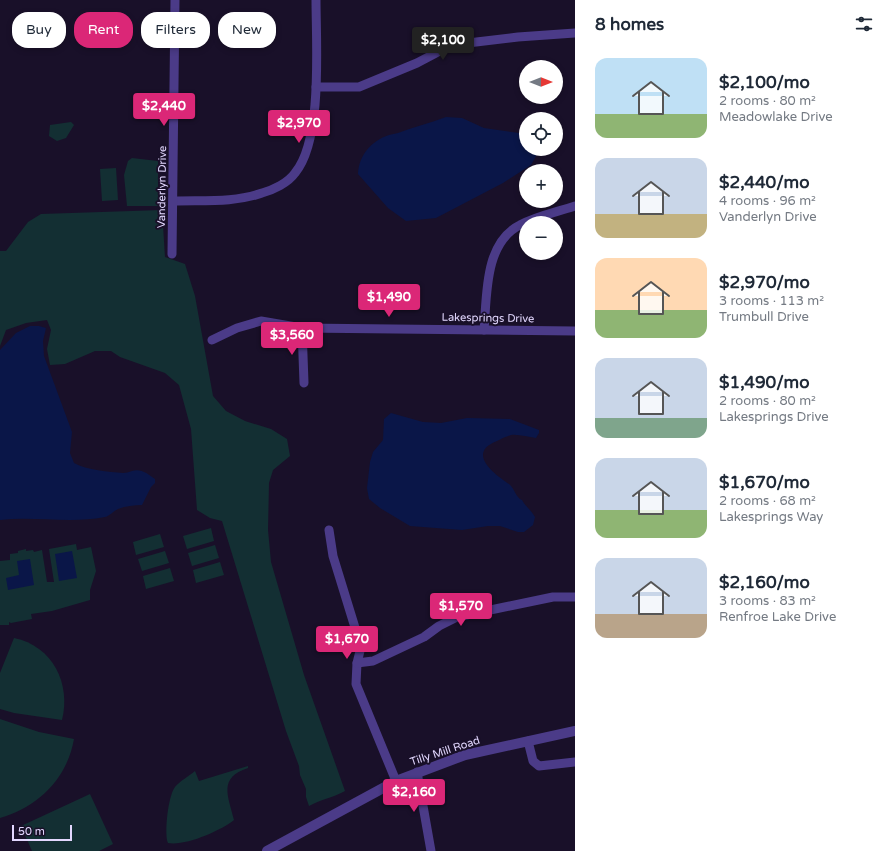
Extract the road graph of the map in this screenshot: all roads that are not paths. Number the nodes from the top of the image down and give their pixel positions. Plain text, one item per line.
1 (175, 0) edge
2 (316, 0) edge
3 (575, 33) edge
4 (316, 87) junction
5 (174, 201) junction
6 (575, 206) edge
7 (172, 254) dead end
8 (302, 328) junction
9 (484, 330) junction
10 (575, 331) edge
11 (212, 340) dead end
12 (304, 383) dead end
13 (329, 530) dead end
14 (575, 597) edge
15 (357, 663) junction
16 (575, 731) edge
17 (528, 741) junction
18 (575, 762) edge
19 (417, 772) junction
20 (396, 781) junction
21 (267, 851) edge
22 (431, 851) edge

1 - 5 street, Vanderlyn Drive
2 - 4 street
3 - 4 street
4 - 5 street
5 - 7 street, Vanderlyn Drive
6 - 9 street
8 - 9 street, Lakesprings Drive
8 - 11 street, Lakesprings Drive
8 - 12 street
9 - 10 street, Lakesprings Drive
13 - 15 street
14 - 15 street
15 - 20 street
16 - 17 street, Tilly Mill Road
17 - 18 street
17 - 19 street, Tilly Mill Road
19 - 20 street, Tilly Mill Road
19 - 22 street
20 - 21 street, Tilly Mill Road

